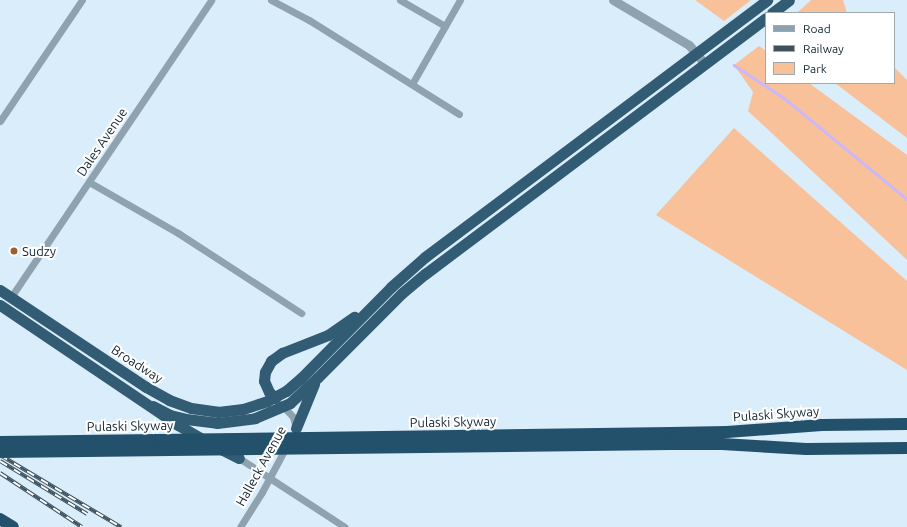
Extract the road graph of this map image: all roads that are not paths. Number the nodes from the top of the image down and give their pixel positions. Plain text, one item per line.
1 (82, 0) edge
2 (211, 0) edge
3 (271, 0) edge
4 (400, 0) edge
5 (460, 0) edge
6 (613, 0) edge
7 (767, 0) edge
8 (789, 0) edge
9 (773, 12) edge
10 (765, 19) edge
11 (445, 26) junction
12 (696, 53) junction
13 (705, 64) junction
14 (412, 84) junction
15 (459, 114) dead end
16 (0, 121) edge
17 (89, 182) junction
18 (0, 290) edge
19 (11, 296) junction
20 (377, 301) junction
21 (0, 305) edge
22 (301, 313) dead end
23 (317, 378) junction
24 (275, 398) junction
25 (153, 406) junction
26 (284, 406) junction
27 (255, 418) junction
28 (907, 424) edge
29 (296, 428) junction
30 (0, 442) edge
31 (907, 448) edge
32 (0, 452) edge
33 (239, 458) junction
34 (270, 477) junction
35 (0, 519) edge
36 (13, 527) edge
37 (240, 527) edge
38 (345, 527) edge

1 - 16 street
2 - 17 street, Dales Avenue
3 - 14 street
4 - 11 street
5 - 11 street
6 - 12 street
7 - 12 highway
8 - 9 highway
10 - 13 highway
11 - 14 street
12 - 13 street
12 - 20 highway
13 - 23 highway
14 - 15 street
17 - 19 street, Dales Avenue
17 - 22 street
18 - 19 highway, Broadway
19 - 24 highway, Broadway
20 - 24 highway, Broadway
20 - 24 highway
21 - 25 highway, Broadway
23 - 26 highway
23 - 29 highway
24 - 26 street, Halleck Avenue
25 - 27 highway
25 - 33 highway
26 - 27 highway
26 - 29 street, Halleck Avenue
27 - 33 highway
28 - 30 highway, Pulaski Skyway, bridge
29 - 34 street, Halleck Avenue
31 - 32 highway, Pulaski Skyway, bridge
33 - 34 street
34 - 37 street, Halleck Avenue
34 - 38 street
35 - 36 highway

